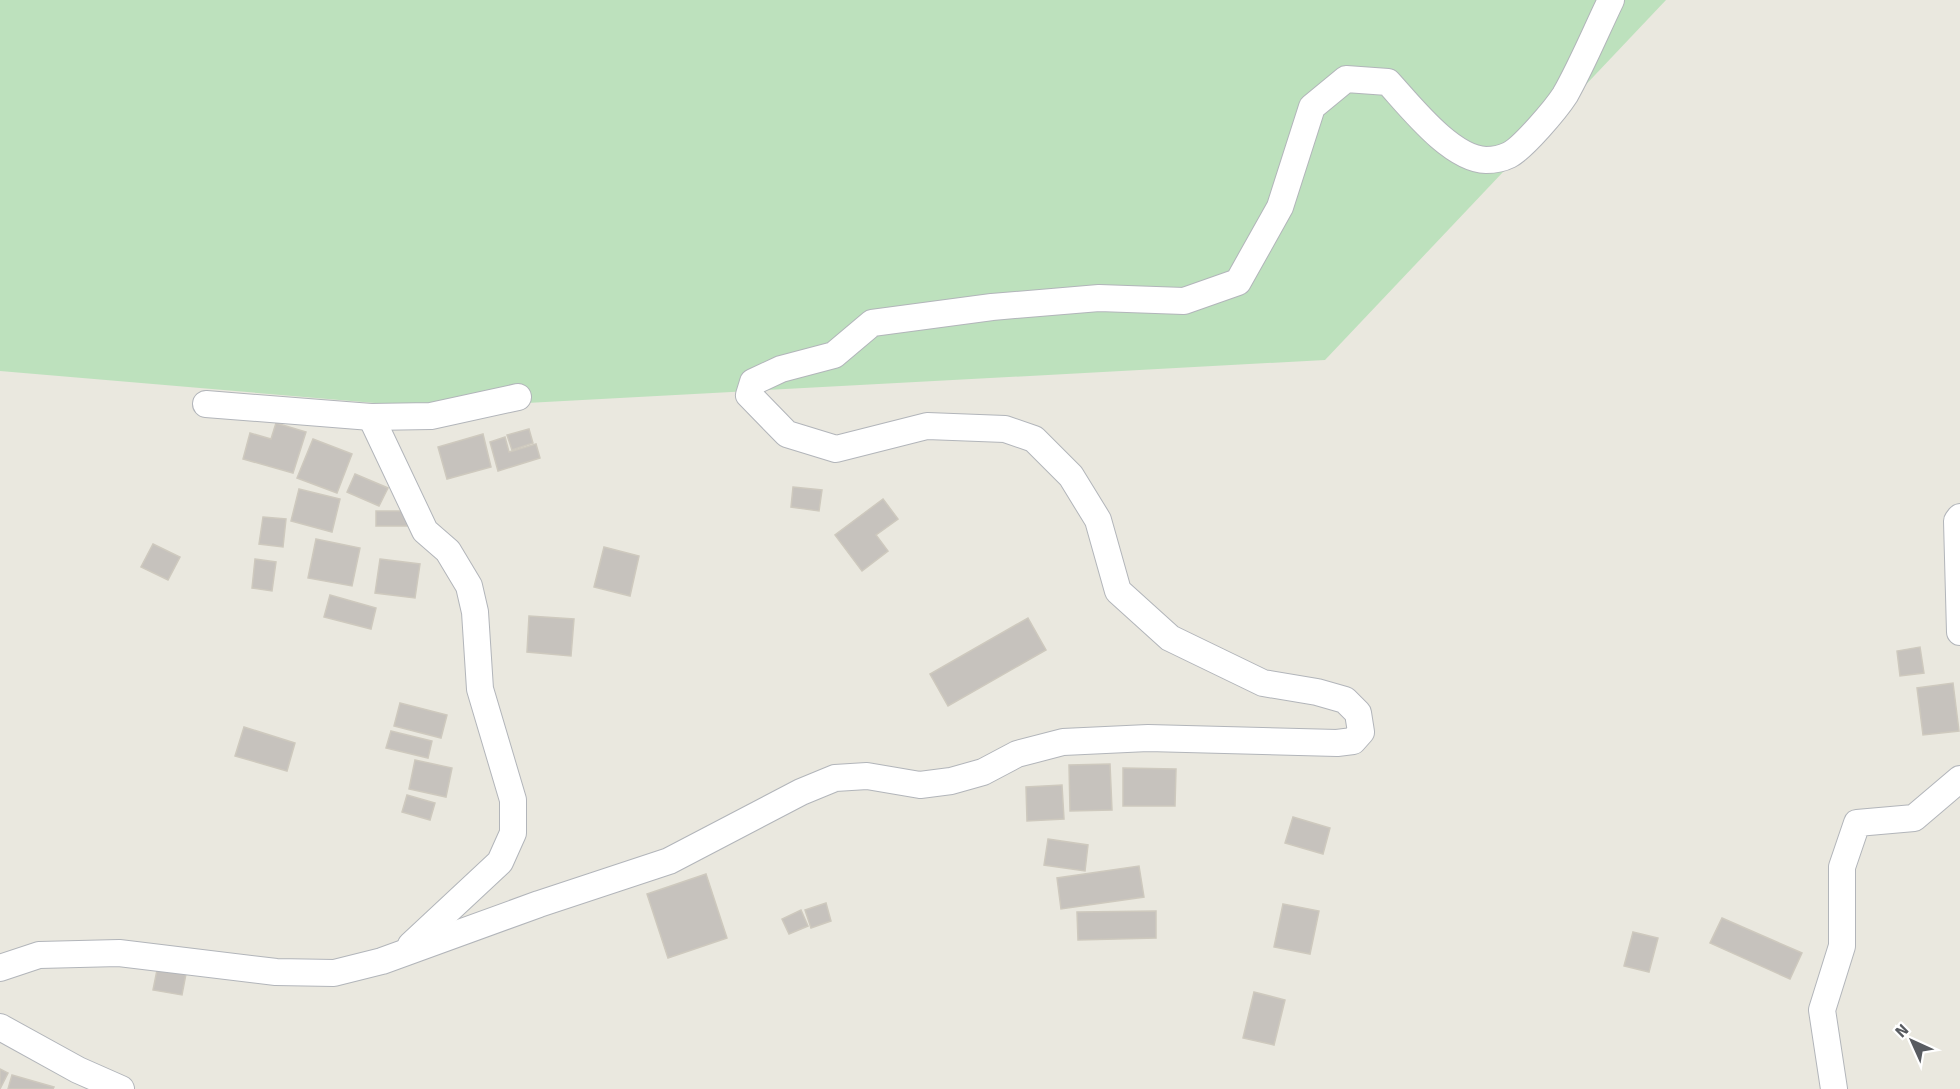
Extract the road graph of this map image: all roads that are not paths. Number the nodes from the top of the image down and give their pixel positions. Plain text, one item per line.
1 (1611, 0) edge
2 (518, 397) dead end
3 (206, 404) dead end
4 (371, 417) junction
5 (1960, 517) edge
6 (1960, 632) edge
7 (1960, 779) edge
8 (402, 953) junction
9 (0, 968) edge
10 (0, 1027) edge
11 (121, 1089) edge
12 (1834, 1089) edge

1 - 8 street
2 - 4 street
3 - 4 street
4 - 8 street
5 - 6 street
7 - 12 street
8 - 9 street
10 - 11 street

